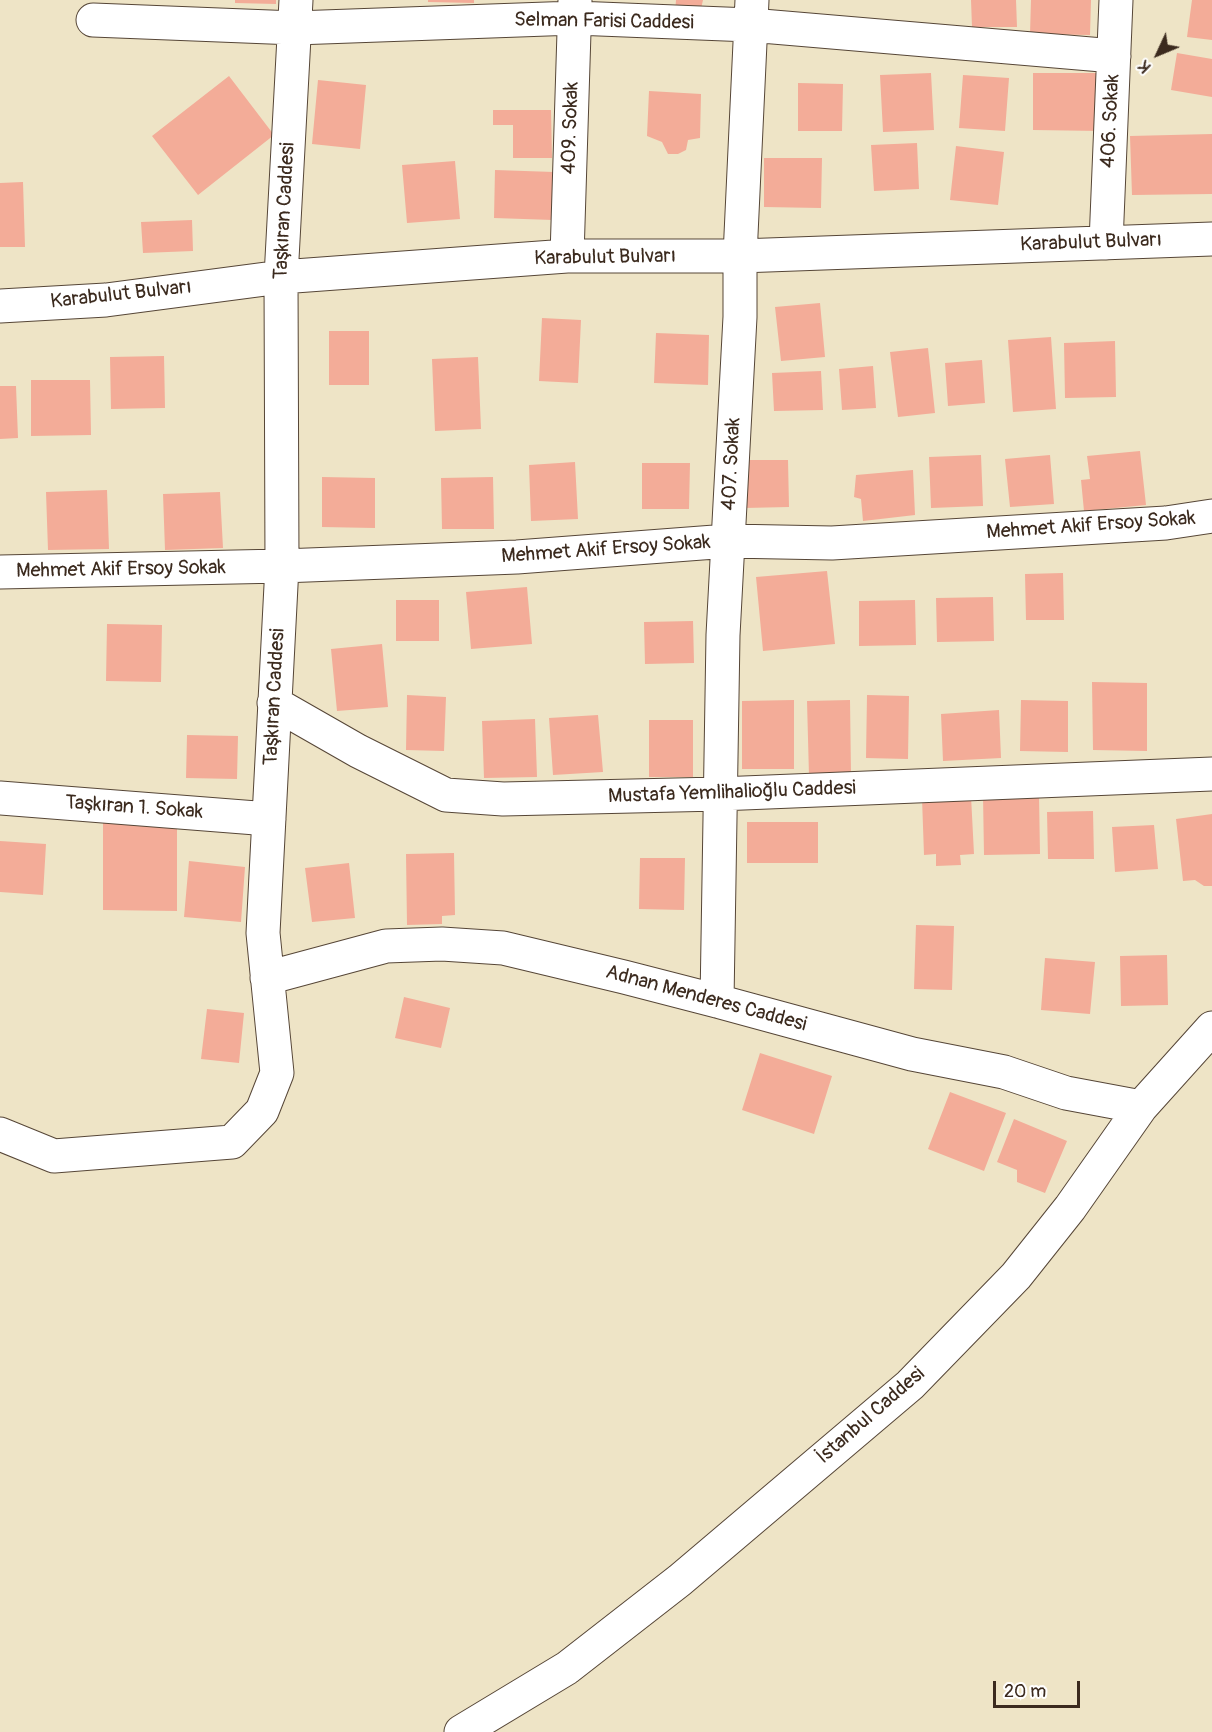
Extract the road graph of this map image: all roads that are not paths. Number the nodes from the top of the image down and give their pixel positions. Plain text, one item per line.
1 (1116, 0) edge
2 (575, 9) edge
3 (751, 13) edge
4 (295, 14) edge
5 (93, 20) dead end
6 (1114, 56) junction
7 (1212, 239) edge
8 (1106, 243) junction
9 (567, 256) junction
10 (740, 256) junction
11 (281, 277) junction
12 (0, 306) edge
13 (1212, 516) edge
14 (728, 542) junction
15 (282, 566) junction
16 (0, 572) edge
17 (274, 704) junction
18 (1212, 774) edge
19 (719, 794) junction
20 (0, 798) edge
21 (269, 819) junction
22 (267, 978) junction
23 (717, 1000) junction
24 (1210, 1025) edge
25 (1141, 1107) junction
26 (0, 1134) edge
27 (461, 1732) edge

1 - 6 street, 406. Sokak
2 - 3 street, Selman Farisi Caddesi
2 - 4 street, Selman Farisi Caddesi
2 - 9 street, 409. Sokak
3 - 6 street, Selman Farisi Caddesi
3 - 10 street, 407. Sokak
4 - 5 street, Selman Farisi Caddesi
4 - 11 street, Taşkıran Caddesi
6 - 8 street, 406. Sokak
7 - 8 street, Karabulut Bulvarı
8 - 10 street, Karabulut Bulvarı
9 - 10 street, Karabulut Bulvarı
9 - 11 street, Karabulut Bulvarı
10 - 14 street, 407. Sokak
11 - 12 street, Karabulut Bulvarı
11 - 15 street, Taşkıran Caddesi
13 - 14 street, Mehmet Akif Ersoy Sokak
14 - 15 street, Mehmet Akif Ersoy Sokak
14 - 19 street, 407. Sokak
15 - 16 street, Mehmet Akif Ersoy Sokak
15 - 17 street, Taşkıran Caddesi
17 - 19 street, Mustafa Yemlihalioğlu Caddesi
17 - 21 street, Taşkıran Caddesi
18 - 19 street, Mustafa Yemlihalioğlu Caddesi
19 - 23 street, 407. Sokak
20 - 21 street, Taşkıran 1. Sokak
21 - 22 street, Taşkıran Caddesi
22 - 23 street, Adnan Menderes Caddesi
22 - 26 street, Taşkıran Caddesi
23 - 25 street, Adnan Menderes Caddesi
24 - 25 street, İstanbul Caddesi
25 - 27 street, İstanbul Caddesi

